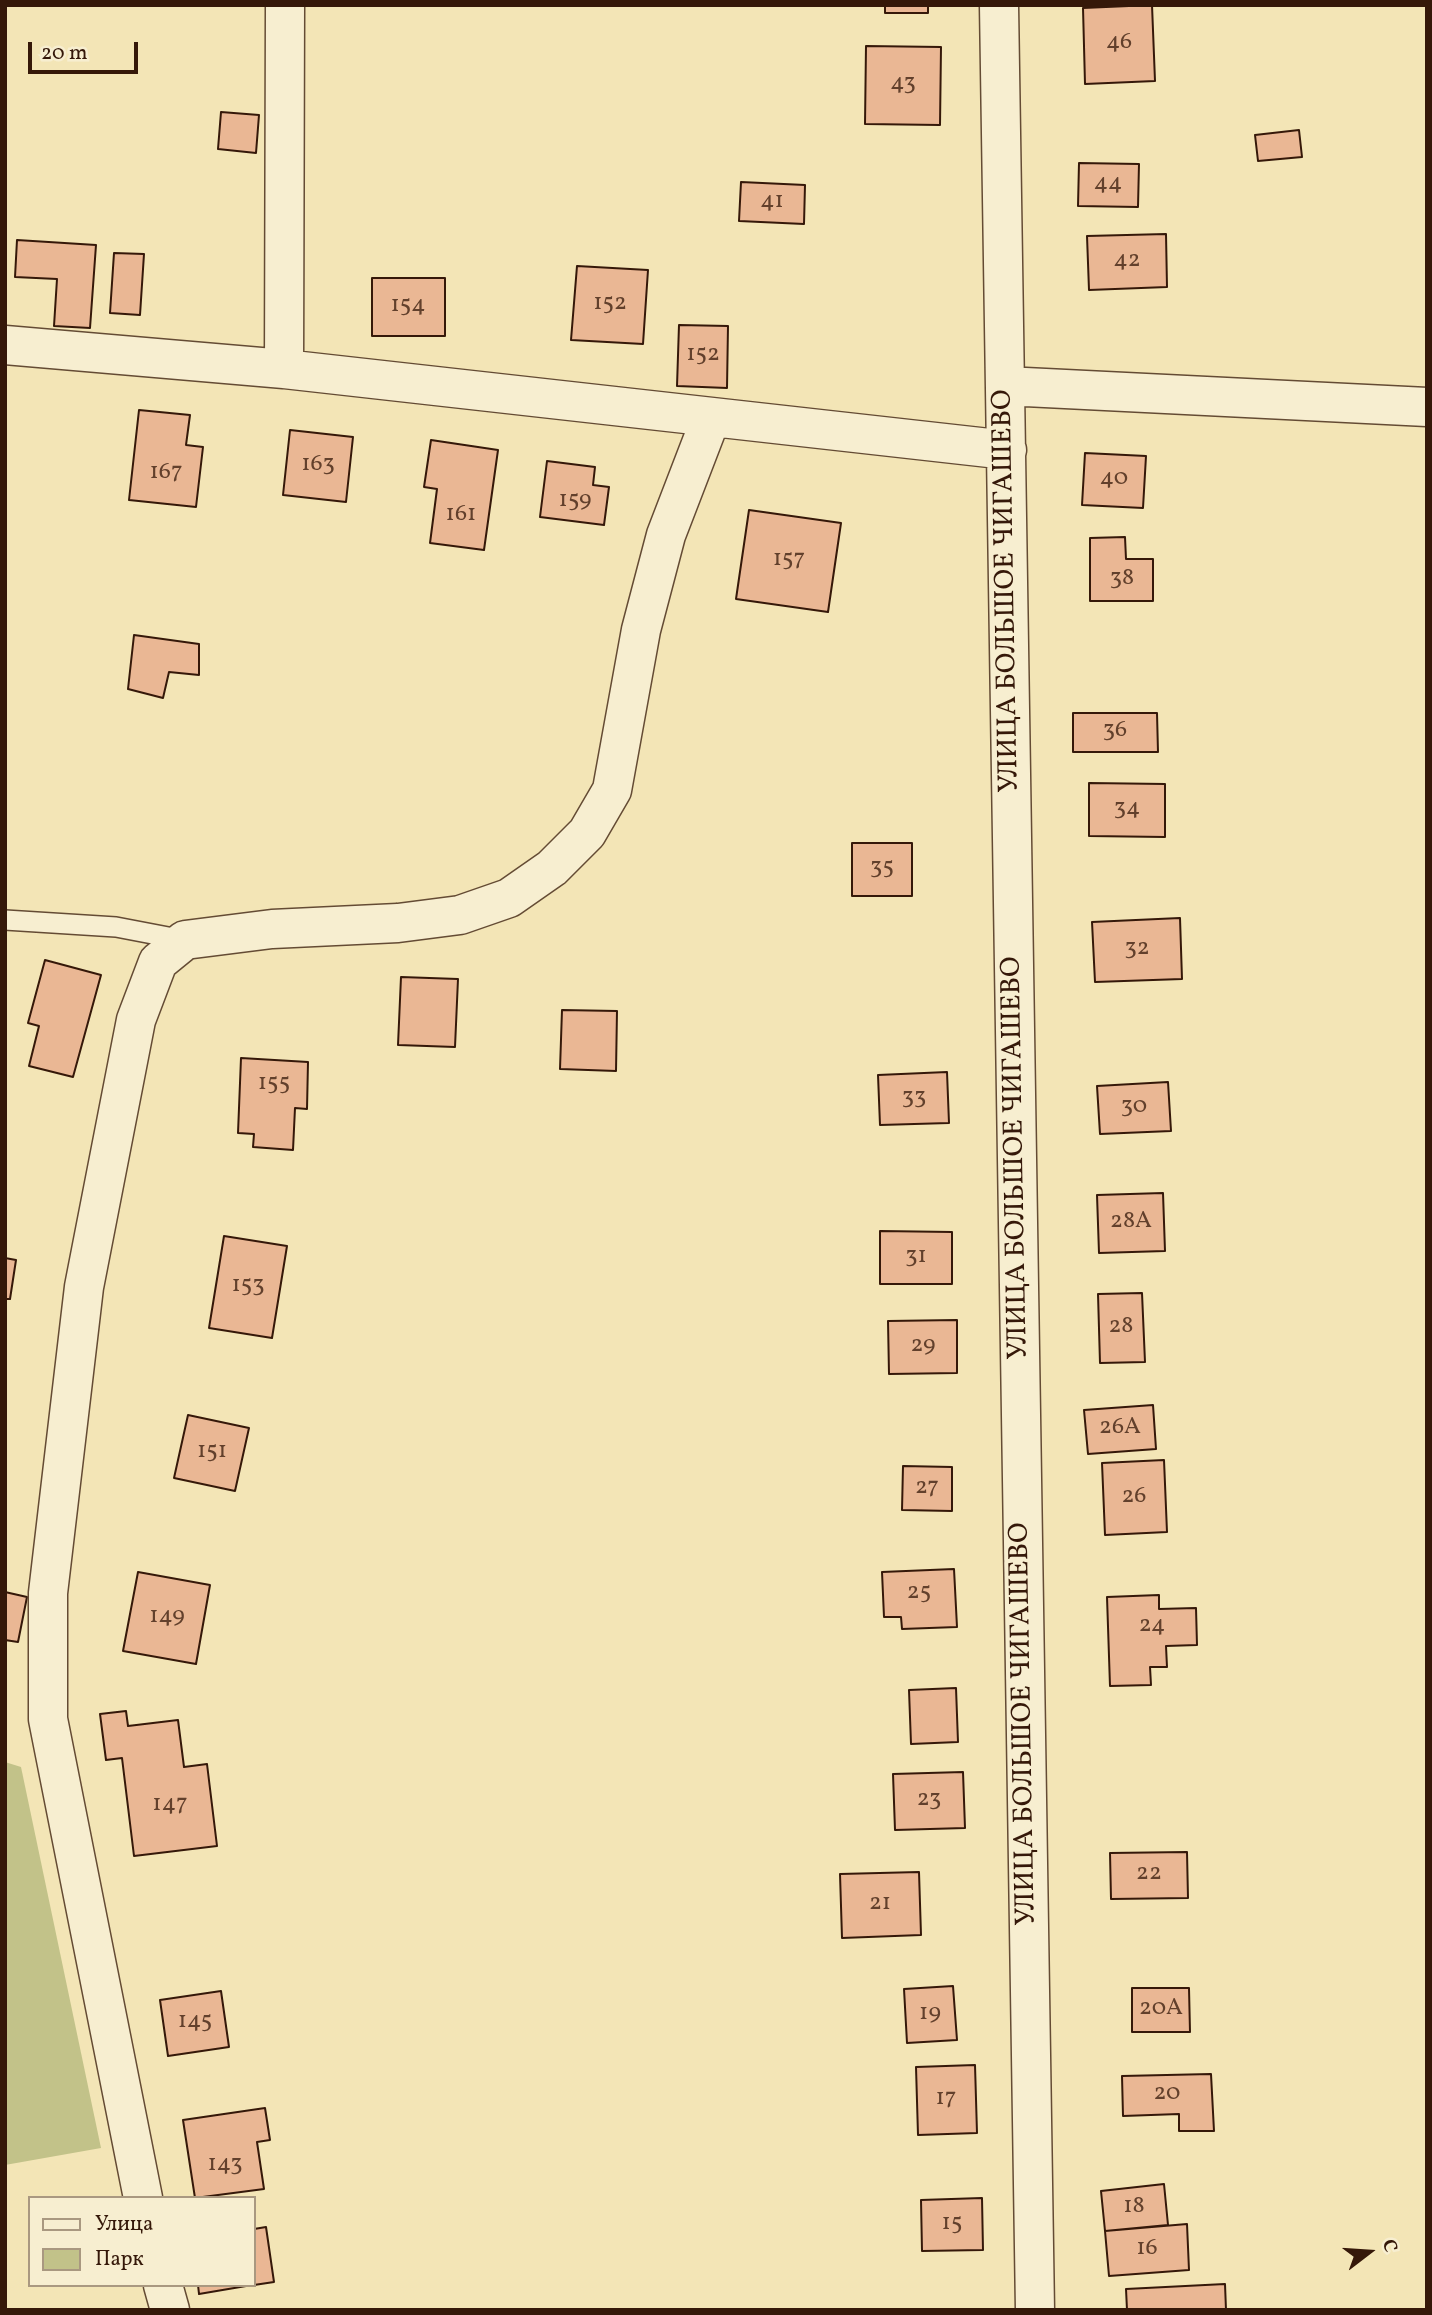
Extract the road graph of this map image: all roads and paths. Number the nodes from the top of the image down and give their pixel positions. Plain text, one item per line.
1 (285, 5) edge
2 (999, 5) edge
3 (5, 345) edge
4 (284, 369) junction
5 (1005, 386) junction
6 (1427, 407) edge
7 (710, 418) junction
8 (1007, 450) junction
9 (5, 920) edge
10 (185, 940) junction
11 (143, 2196) edge
12 (164, 2287) edge
13 (170, 2310) edge
14 (1035, 2310) edge

1 - 4 street
2 - 5 street, УЛИЦА БОЛЬШОЕ ЧИГАШЕВО
3 - 4 street
4 - 7 street
5 - 6 street
5 - 8 street, УЛИЦА БОЛЬШОЕ ЧИГАШЕВО
7 - 8 street
7 - 10 street
8 - 14 street, УЛИЦА БОЛЬШОЕ ЧИГАШЕВО
9 - 10 lane
10 - 11 street
12 - 13 street

